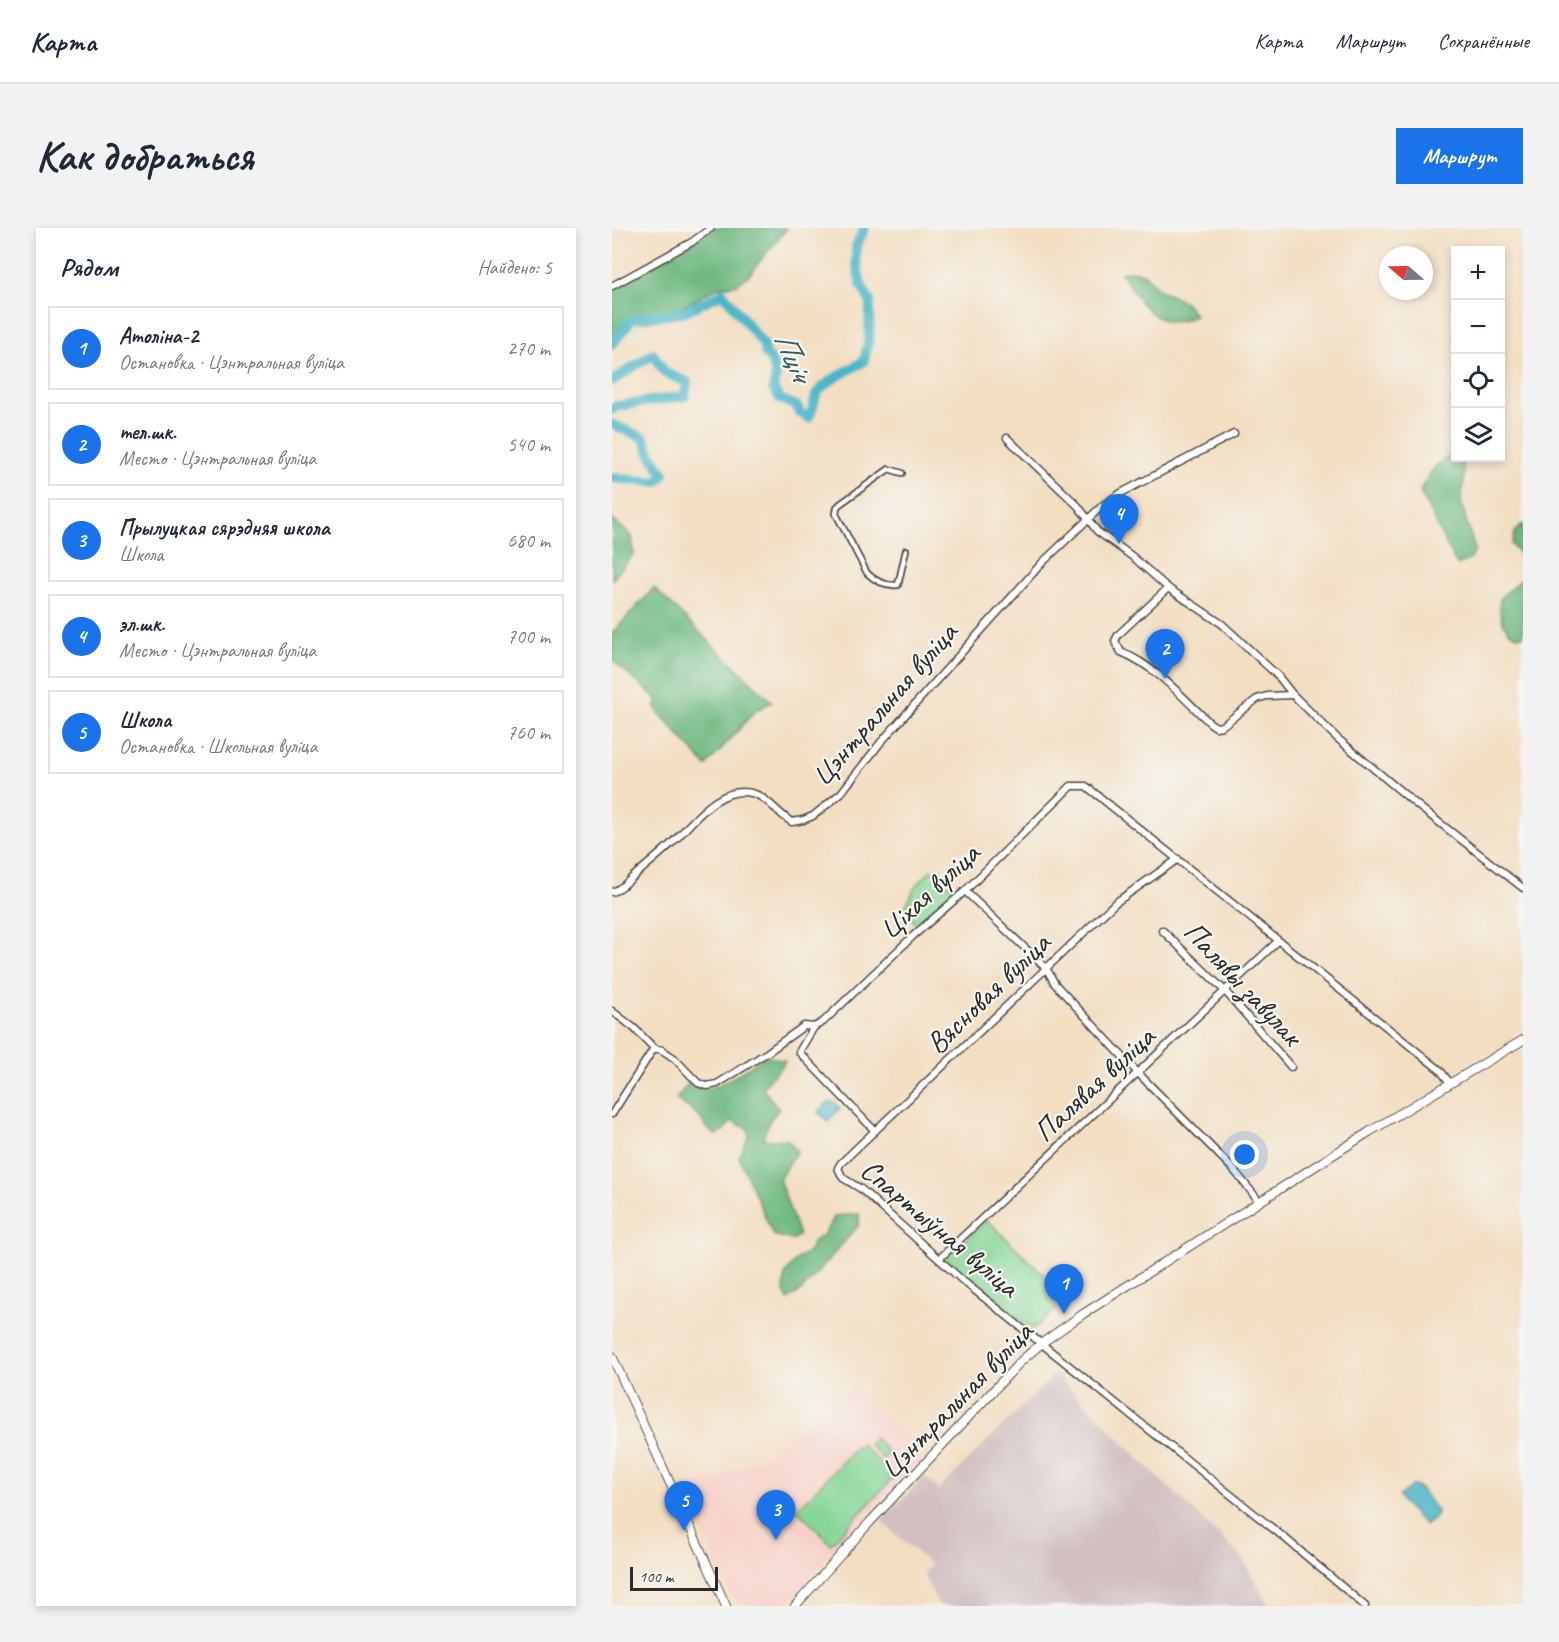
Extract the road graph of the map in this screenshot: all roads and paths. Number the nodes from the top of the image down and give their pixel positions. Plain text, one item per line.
1 (711, 228) edge
2 (612, 286) edge
3 (1234, 434) dead end
4 (1007, 438) dead end
5 (902, 473) dead end
6 (1088, 520) junction
7 (906, 550) dead end
8 (1168, 588) junction
9 (1293, 695) junction
10 (1178, 859) junction
11 (1523, 888) edge
12 (965, 891) junction
13 (612, 892) edge
14 (1162, 930) dead end
15 (1278, 941) junction
16 (1046, 968) junction
17 (1225, 992) junction
18 (612, 1011) edge
19 (814, 1027) junction
20 (1523, 1040) edge
21 (654, 1048) junction
22 (1291, 1067) dead end
23 (1138, 1073) junction
24 (1450, 1083) junction
25 (612, 1114) edge
26 (875, 1131) junction
27 (838, 1168) joint
28 (1259, 1201) junction
29 (940, 1258) junction
30 (1042, 1343) junction
31 (612, 1356) edge
32 (726, 1606) edge
33 (795, 1606) edge
34 (1365, 1606) edge

1 - 2 street
3 - 6 street, Цэнтральная вуліца
4 - 6 street
5 - 7 street
6 - 8 street
6 - 13 street, Цэнтральная вуліца
8 - 9 street
8 - 9 street
9 - 11 street
10 - 12 street, Ціхая вуліца
10 - 15 street
10 - 16 street, Вясновая вуліца
12 - 16 street
12 - 19 street, Ціхая вуліца
14 - 17 street, Палявы завулак
15 - 17 street, Палявая вуліца
15 - 24 street
16 - 23 street
16 - 26 street, Вясновая вуліца
17 - 22 street, Палявы завулак
17 - 23 street, Палявая вуліца
18 - 21 street
19 - 21 street
19 - 26 street
20 - 24 street, Цэнтральная вуліца
21 - 25 street
23 - 28 street
23 - 29 street, Палявая вуліца
24 - 28 street, Цэнтральная вуліца
26 - 27 street, Вясновая вуліца
27 - 29 street, Спартыўная вуліца
28 - 30 street, Цэнтральная вуліца
29 - 30 street, Спартыўная вуліца
30 - 33 street, Цэнтральная вуліца
30 - 34 street, Спартыўная вуліца
31 - 32 street

